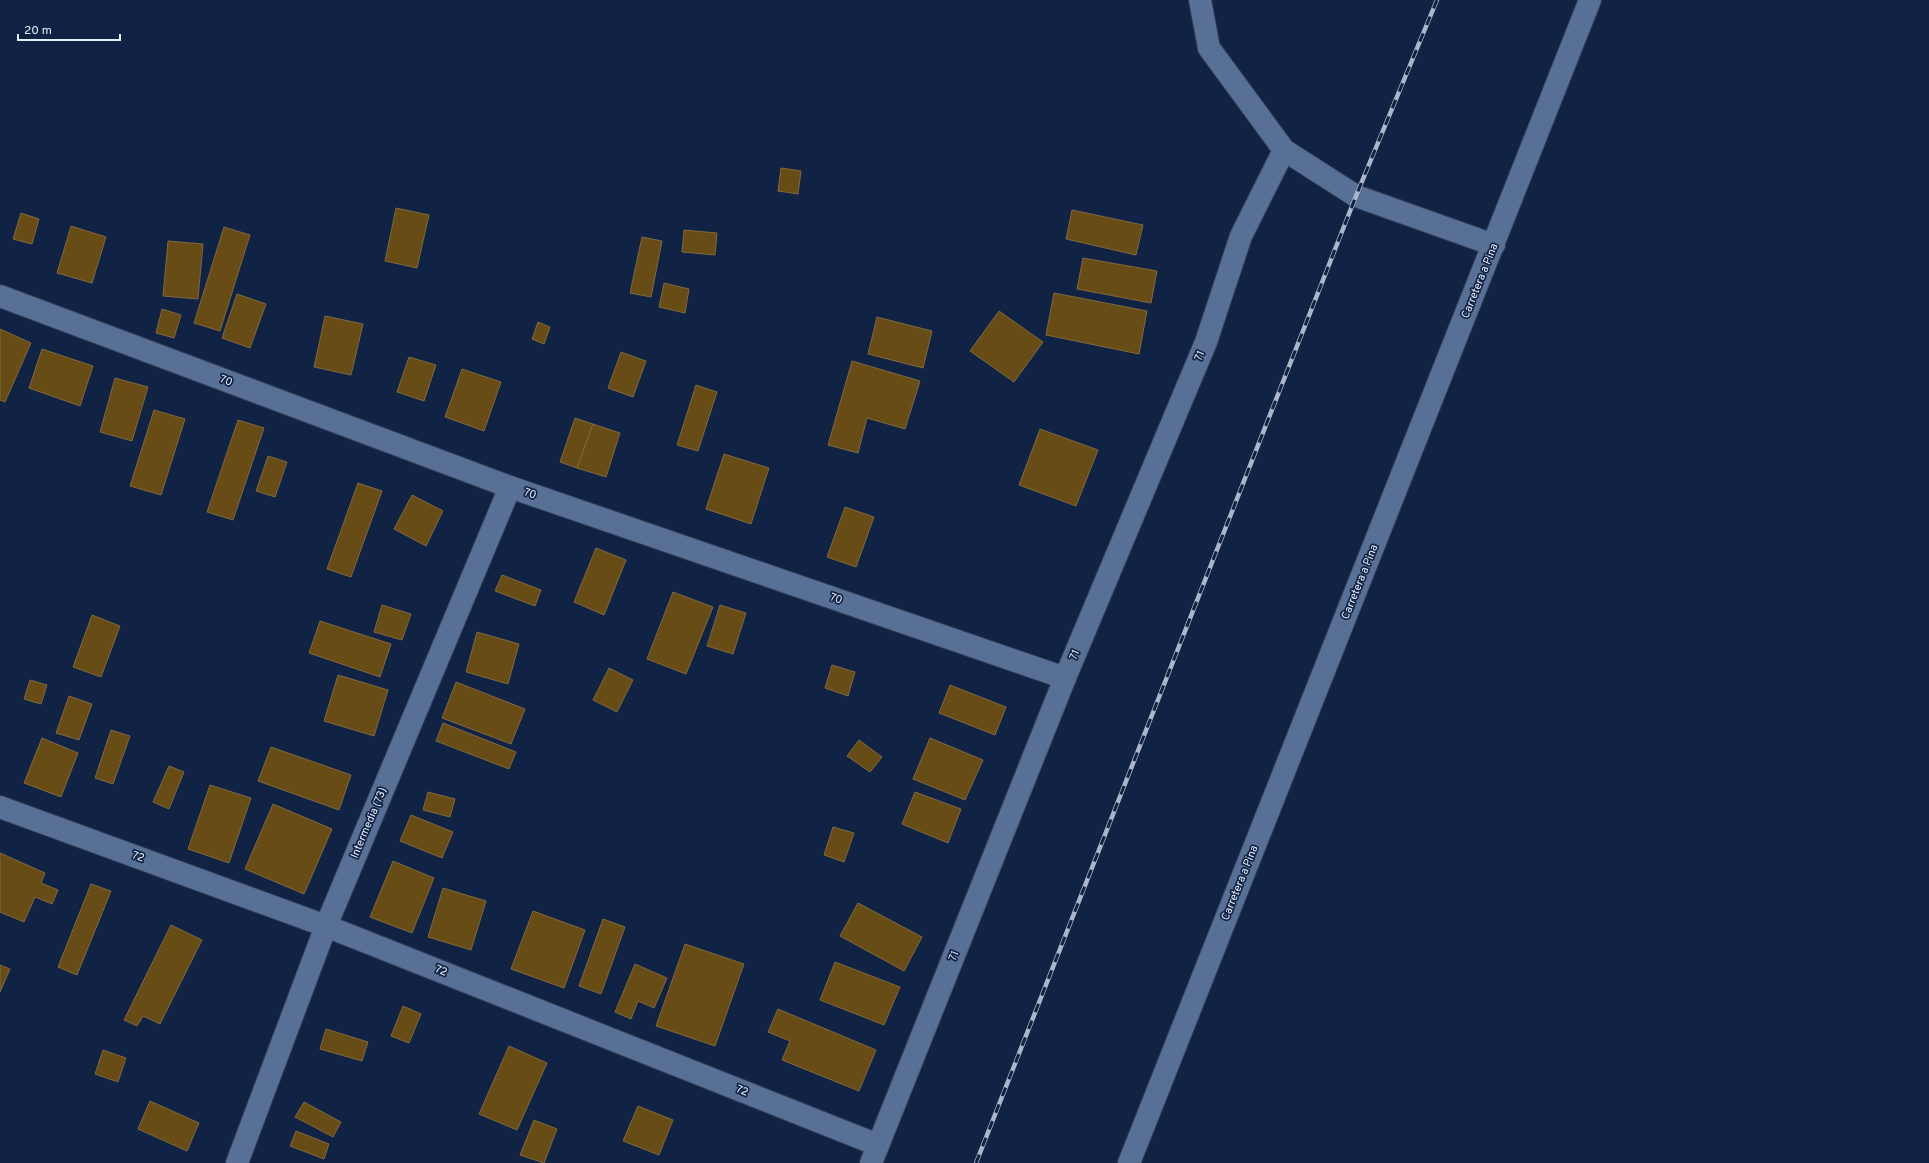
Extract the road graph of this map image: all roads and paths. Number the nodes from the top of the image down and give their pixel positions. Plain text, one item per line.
1 (1200, 0) edge
2 (1590, 0) edge
3 (1284, 150) junction
4 (1494, 245) junction
5 (0, 296) edge
6 (510, 487) junction
7 (1065, 678) junction
8 (0, 808) edge
9 (326, 926) junction
10 (875, 1154) edge
11 (237, 1163) edge
12 (1129, 1163) edge

1 - 3 street
2 - 4 street, Carretera a Pina
3 - 4 street
3 - 7 street, 71
4 - 12 street, Carretera a Pina
5 - 6 street, 70
6 - 7 street, 70
6 - 9 street, Intermedia (73)
7 - 10 street, 71
8 - 9 street, 72
9 - 10 street, 72
9 - 11 street, Intermedia (73)

